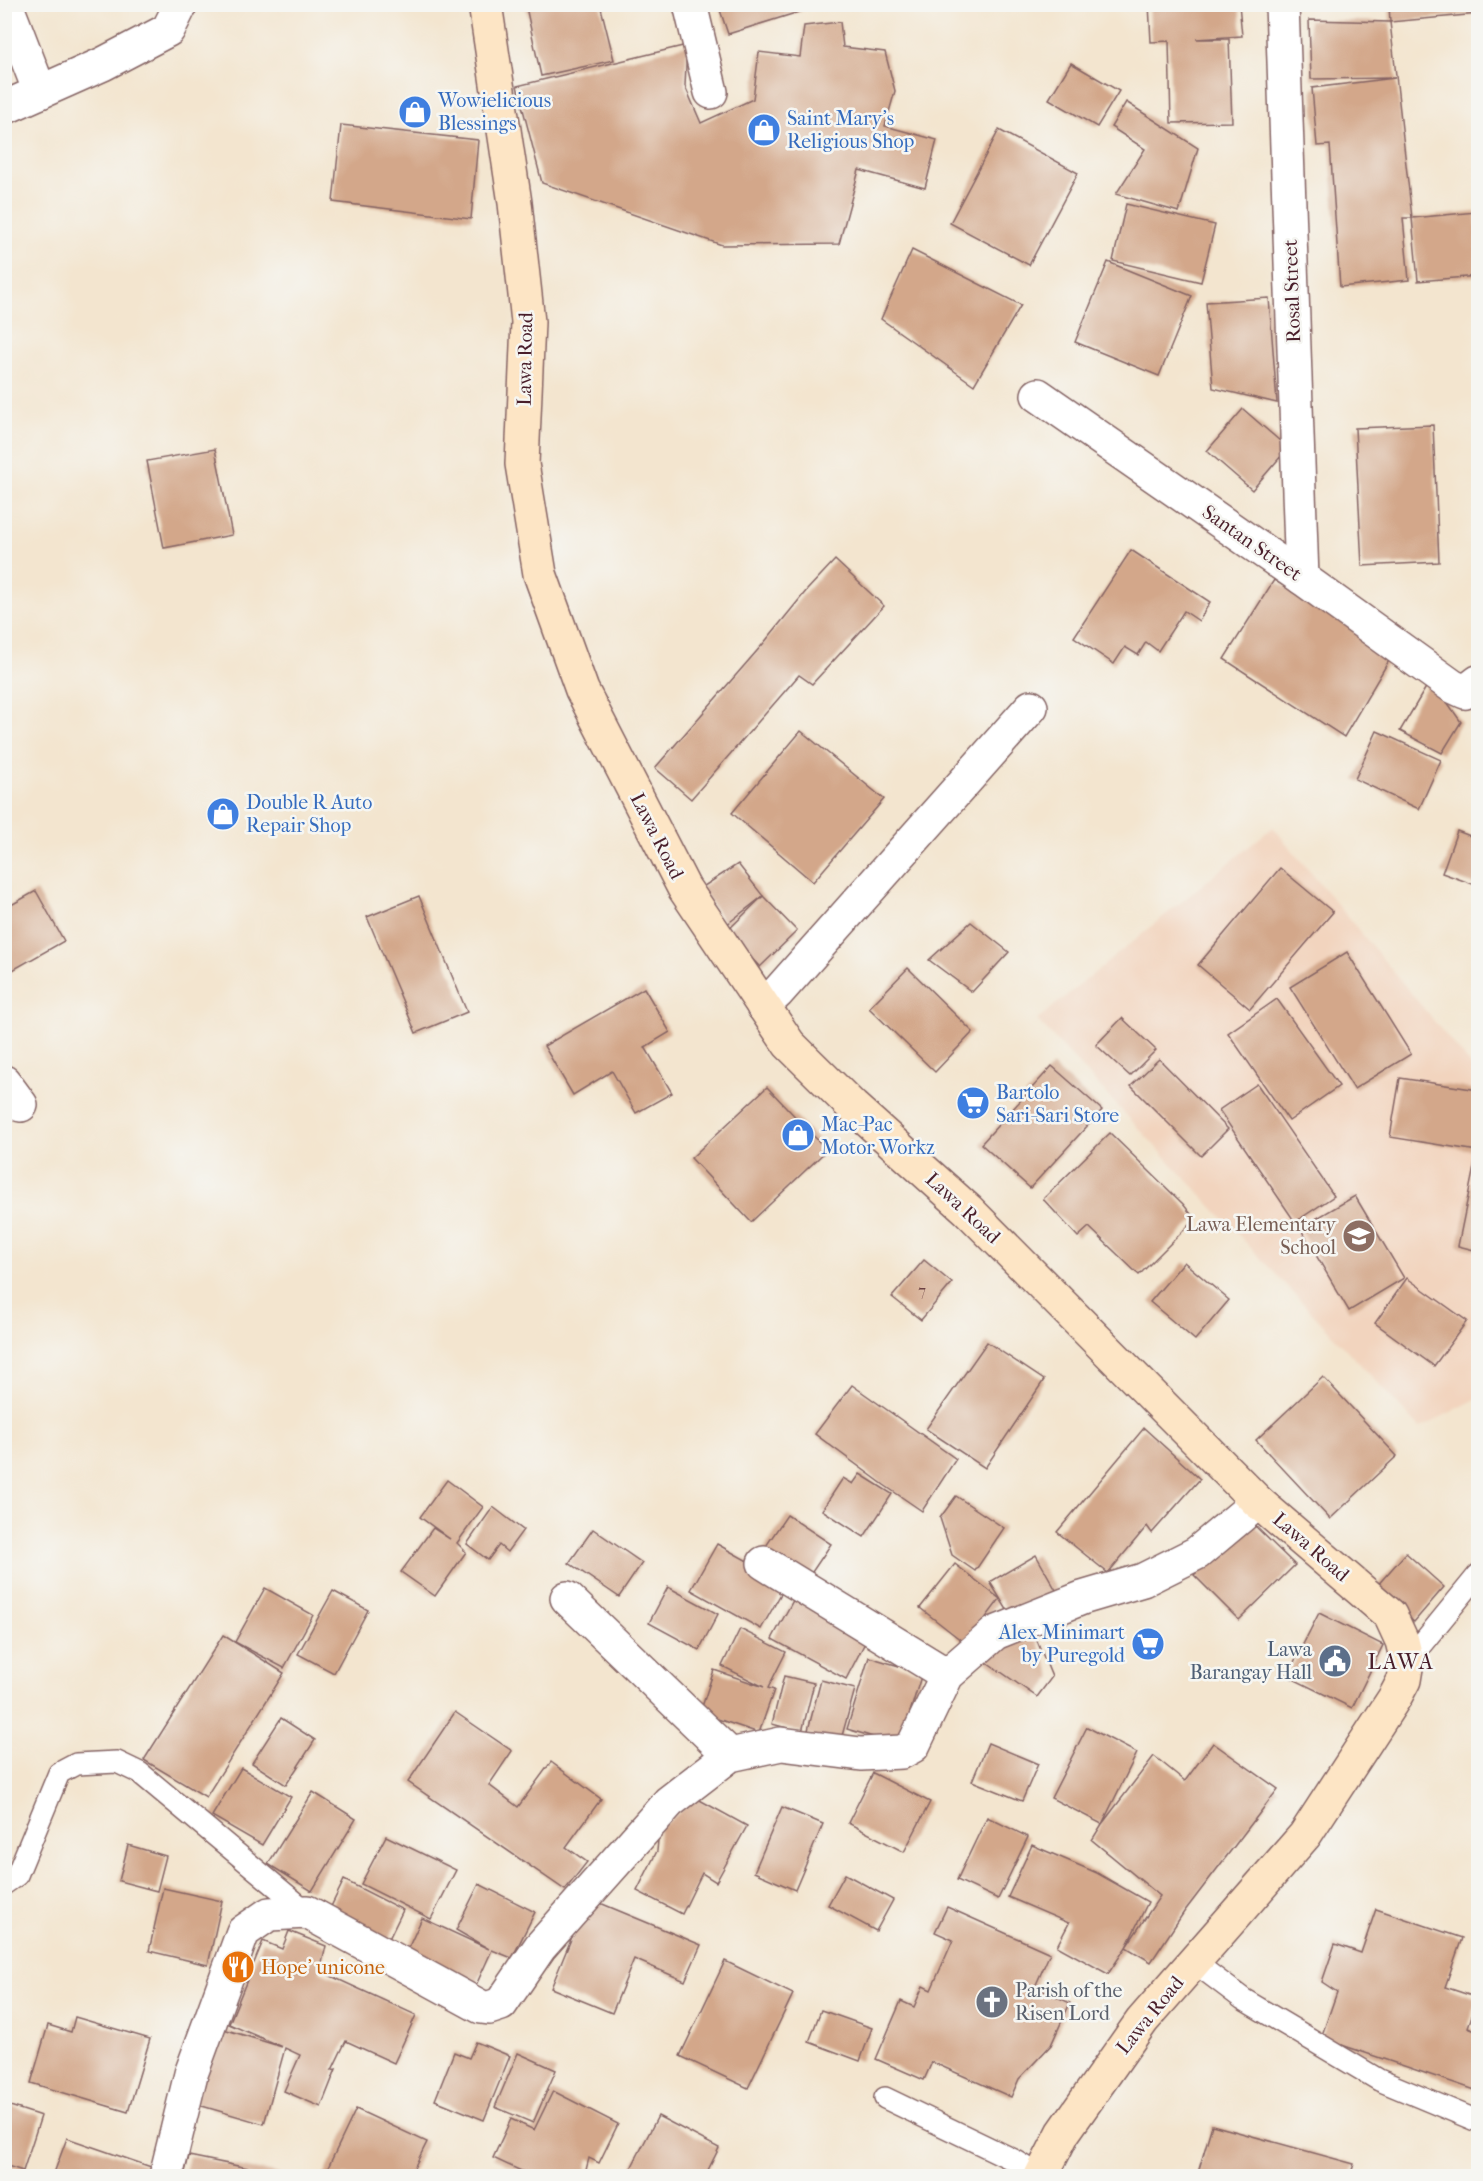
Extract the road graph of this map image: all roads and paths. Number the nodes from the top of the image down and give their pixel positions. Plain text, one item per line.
1 (6, 4) edge
2 (181, 4) edge
3 (485, 4) edge
4 (690, 4) edge
5 (1282, 4) edge
6 (40, 92) junction
7 (711, 92) dead end
8 (4, 108) edge
9 (1038, 395) dead end
10 (1302, 578) junction
11 (1472, 687) edge
12 (1031, 707) dead end
13 (764, 1006) junction
14 (1258, 1502) junction
15 (764, 1563) dead end
16 (1479, 1575) edge
17 (567, 1598) dead end
18 (1407, 1662) junction
19 (947, 1675) junction
20 (730, 1755) junction
21 (4, 1884) edge
22 (307, 1912) junction
23 (1194, 1962) junction
24 (885, 2098) dead end
25 (1479, 2119) edge
26 (166, 2176) edge
27 (1041, 2176) edge

1 - 6 street
2 - 6 street
3 - 13 street, Lawa Road
4 - 7 street
5 - 10 street, Rosal Street
6 - 8 street
9 - 10 street, Santan Street
10 - 11 street, Santan Street
12 - 13 street
13 - 14 street, Lawa Road
14 - 18 street, Lawa Road
14 - 19 street
15 - 19 street
16 - 18 lane
17 - 20 street
18 - 23 street, Lawa Road
19 - 20 street
20 - 22 street
21 - 22 lane
22 - 26 street
23 - 25 lane
23 - 27 street, Lawa Road
24 - 27 lane

